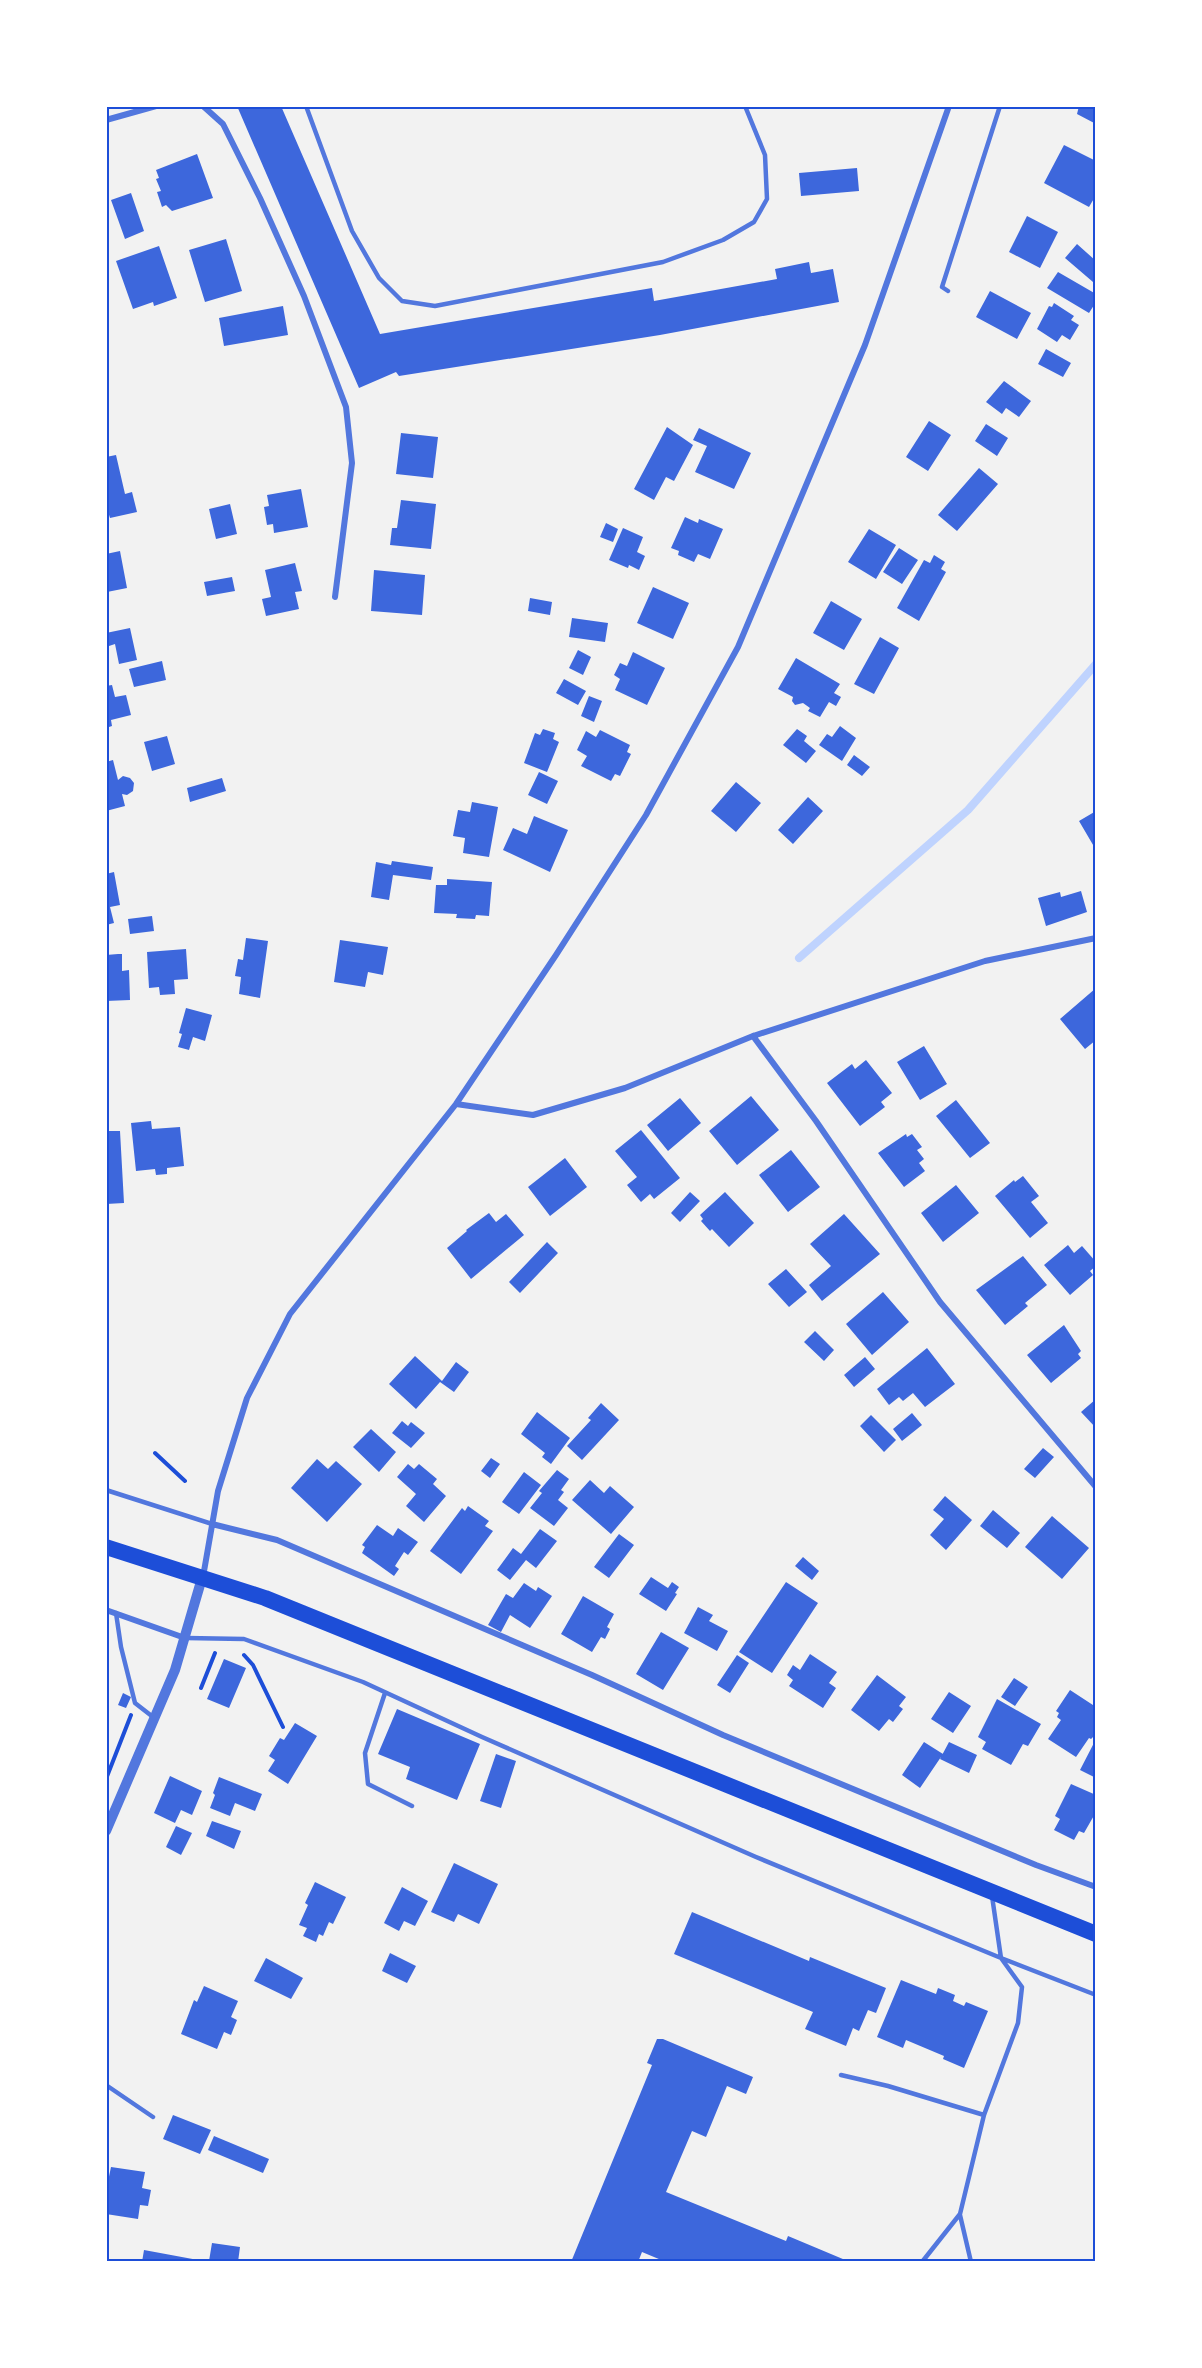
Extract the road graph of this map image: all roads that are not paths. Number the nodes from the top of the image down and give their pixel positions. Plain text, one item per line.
1 (156, 106) edge
2 (203, 106) edge
3 (306, 106) edge
4 (745, 106) edge
5 (949, 106) edge
6 (1000, 106) edge
7 (106, 120) edge
8 (948, 291) dead end
9 (335, 597) dead end
10 (1095, 938) edge
11 (753, 1036) junction
12 (456, 1104) junction
13 (1095, 1487) edge
14 (106, 1490) edge
15 (212, 1524) junction
16 (106, 1547) edge
17 (202, 1578) junction
18 (106, 1610) edge
19 (116, 1613) junction
20 (186, 1638) junction
21 (385, 1693) junction
22 (156, 1719) junction
23 (412, 1806) dead end
24 (106, 1831) edge
25 (1095, 1887) edge
26 (992, 1894) junction
27 (1095, 1934) edge
28 (1001, 1958) junction
29 (1095, 1995) edge
30 (841, 2076) dead end
31 (106, 2085) edge
32 (984, 2115) junction
33 (153, 2117) dead end
34 (960, 2214) junction
35 (922, 2262) edge
36 (971, 2262) edge

1 - 7 street
2 - 9 street
3 - 4 lane
5 - 12 street
6 - 8 lane
10 - 11 street
11 - 12 street
11 - 13 street
12 - 15 street
14 - 15 lane
15 - 17 street
15 - 25 street
16 - 17 highway
17 - 20 street
17 - 26 highway
18 - 19 street
19 - 20 street
19 - 22 lane
20 - 21 lane
20 - 22 street
21 - 23 lane
21 - 28 lane
22 - 24 street
26 - 27 highway
26 - 28 lane
28 - 29 lane
28 - 32 lane
30 - 32 lane
31 - 33 lane
32 - 34 lane
34 - 35 lane
34 - 36 lane

